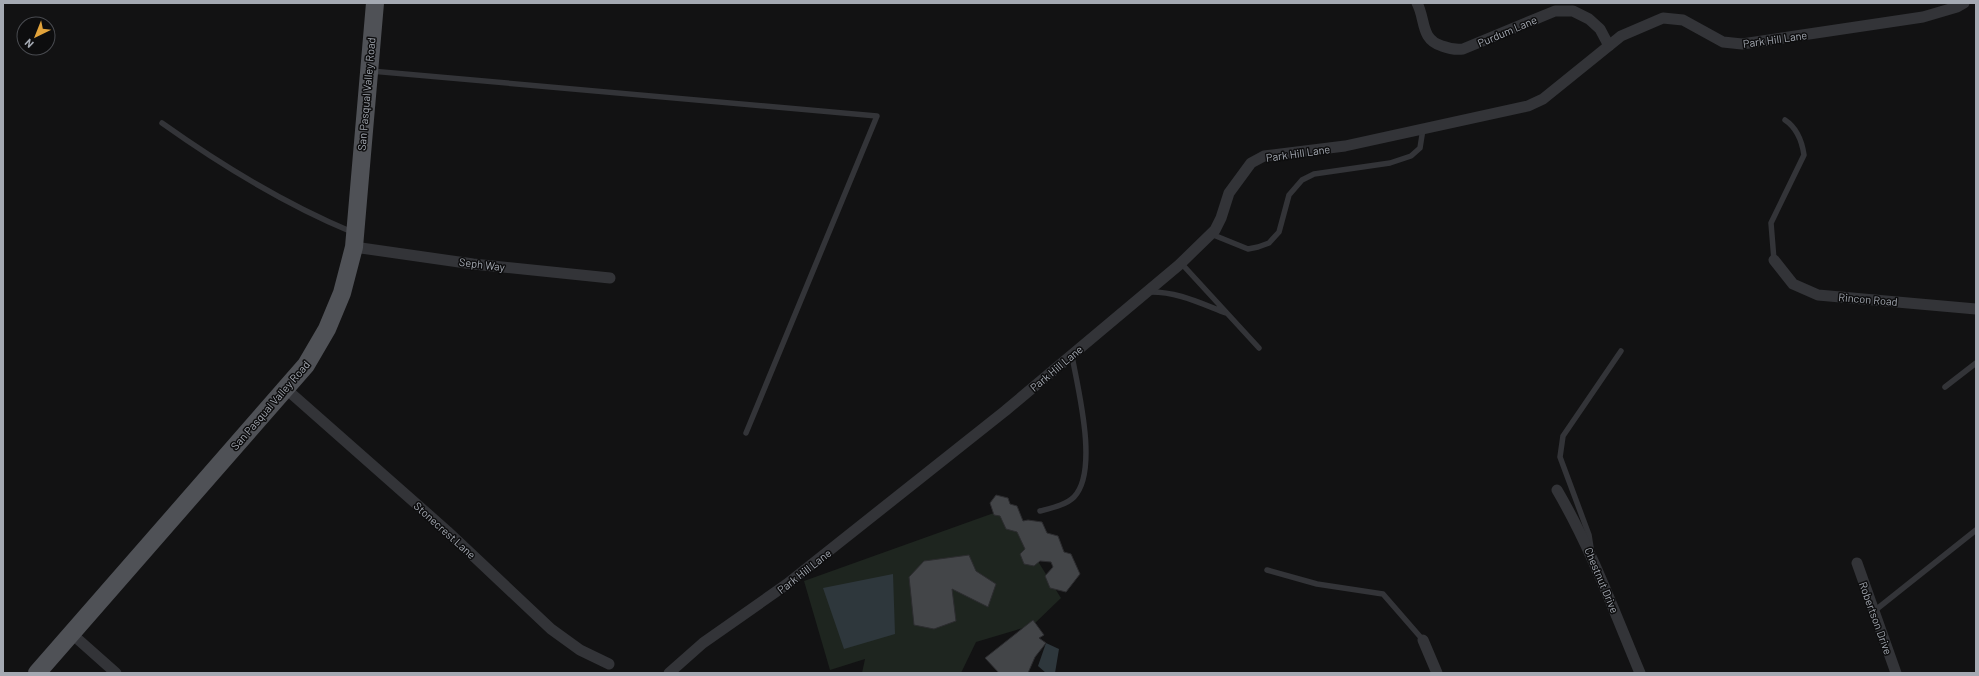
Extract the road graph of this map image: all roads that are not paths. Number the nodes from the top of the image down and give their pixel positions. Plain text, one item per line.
1 (375, 3) edge
2 (1418, 3) edge
3 (1964, 3) edge
4 (1609, 46) junction
5 (368, 71) junction
6 (1785, 120) dead end
7 (162, 123) dead end
8 (1422, 129) junction
9 (1210, 234) junction
10 (354, 240) junction
11 (1774, 260) joint
12 (1181, 263) junction
13 (610, 278) dead end
14 (1146, 292) junction
15 (1976, 309) edge
16 (1228, 313) junction
17 (1259, 348) dead end
18 (1621, 351) dead end
19 (1072, 355) junction
20 (1976, 363) edge
21 (1945, 387) dead end
22 (285, 388) junction
23 (746, 433) dead end
24 (1557, 490) dead end
25 (1040, 511) dead end
26 (1976, 530) edge
27 (1593, 558) junction
28 (1856, 563) dead end
29 (1267, 570) dead end
30 (1873, 612) junction
31 (72, 634) junction
32 (1423, 640) joint
33 (609, 664) dead end
34 (37, 673) edge
35 (116, 673) edge
36 (669, 673) edge
37 (1437, 673) edge
38 (1640, 673) edge
39 (1896, 673) edge

1 - 5 main road, San Pasqual Valley Road
2 - 4 street, Purdum Lane
3 - 4 street, Park Hill Lane
4 - 8 street, Park Hill Lane
5 - 10 main road, San Pasqual Valley Road
5 - 23 lane
6 - 11 lane
7 - 10 lane
8 - 9 street, Park Hill Lane
8 - 9 lane
9 - 12 street, Park Hill Lane
10 - 13 street, Seph Way
10 - 22 main road, San Pasqual Valley Road
11 - 15 street, Rincon Road
12 - 14 street, Park Hill Lane
12 - 16 lane
14 - 16 lane
14 - 19 street, Park Hill Lane
16 - 17 lane
18 - 27 lane
19 - 25 lane
19 - 36 street, Park Hill Lane
20 - 21 lane
22 - 31 main road, San Pasqual Valley Road
22 - 33 street, Stonecrest Lane
24 - 27 street, Chestnut Drive
26 - 30 lane
27 - 38 street, Chestnut Drive
28 - 30 street, Robertson Drive
29 - 32 lane
30 - 39 street, Robertson Drive
31 - 34 main road, San Pasqual Valley Road
31 - 35 street
32 - 37 street

